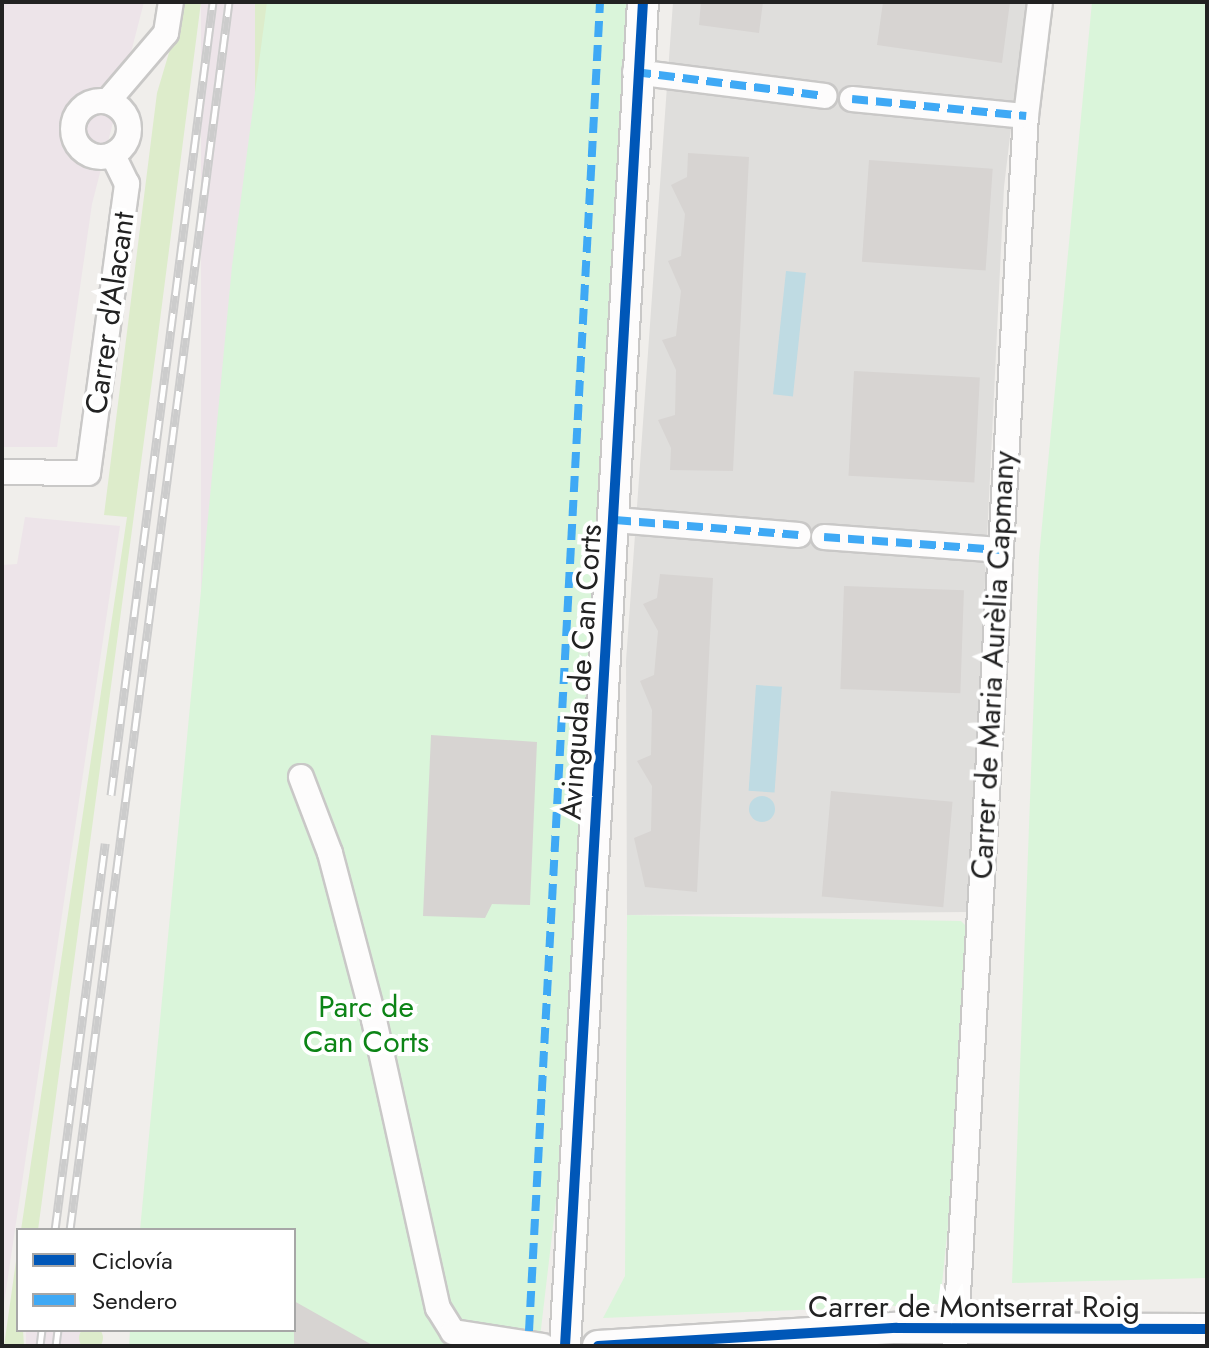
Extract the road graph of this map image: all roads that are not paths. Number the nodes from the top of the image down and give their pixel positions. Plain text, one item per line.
1 (171, 2) edge
2 (643, 2) edge
3 (1040, 2) edge
4 (635, 72) junction
5 (824, 96) dead end
6 (852, 99) dead end
7 (108, 101) junction
8 (1026, 116) junction
9 (114, 157) junction
10 (2, 472) edge
11 (615, 520) junction
12 (798, 535) dead end
13 (824, 537) dead end
14 (1000, 550) junction
15 (301, 777) dead end
16 (1207, 1329) edge
17 (957, 1337) edge
18 (766, 1339) edge
19 (543, 1346) edge
20 (565, 1346) edge
21 (598, 1346) edge

1 - 7 street
2 - 4 street, Avinguda de Can Corts
3 - 8 street, Carrer de Maria Aurèlia Capmany
4 - 5 street
4 - 11 street, Avinguda de Can Corts
6 - 8 street
7 - 9 street
7 - 9 street
8 - 14 street, Carrer de Maria Aurèlia Capmany
9 - 10 street, Carrer d'Alacant
11 - 12 street
11 - 20 street, Avinguda de Can Corts
13 - 14 street
14 - 17 street, Carrer de Maria Aurèlia Capmany
15 - 19 street
16 - 17 street, Carrer de Montserrat Roig
17 - 18 street, Carrer de Montserrat Roig
18 - 21 street, Carrer de Montserrat Roig

